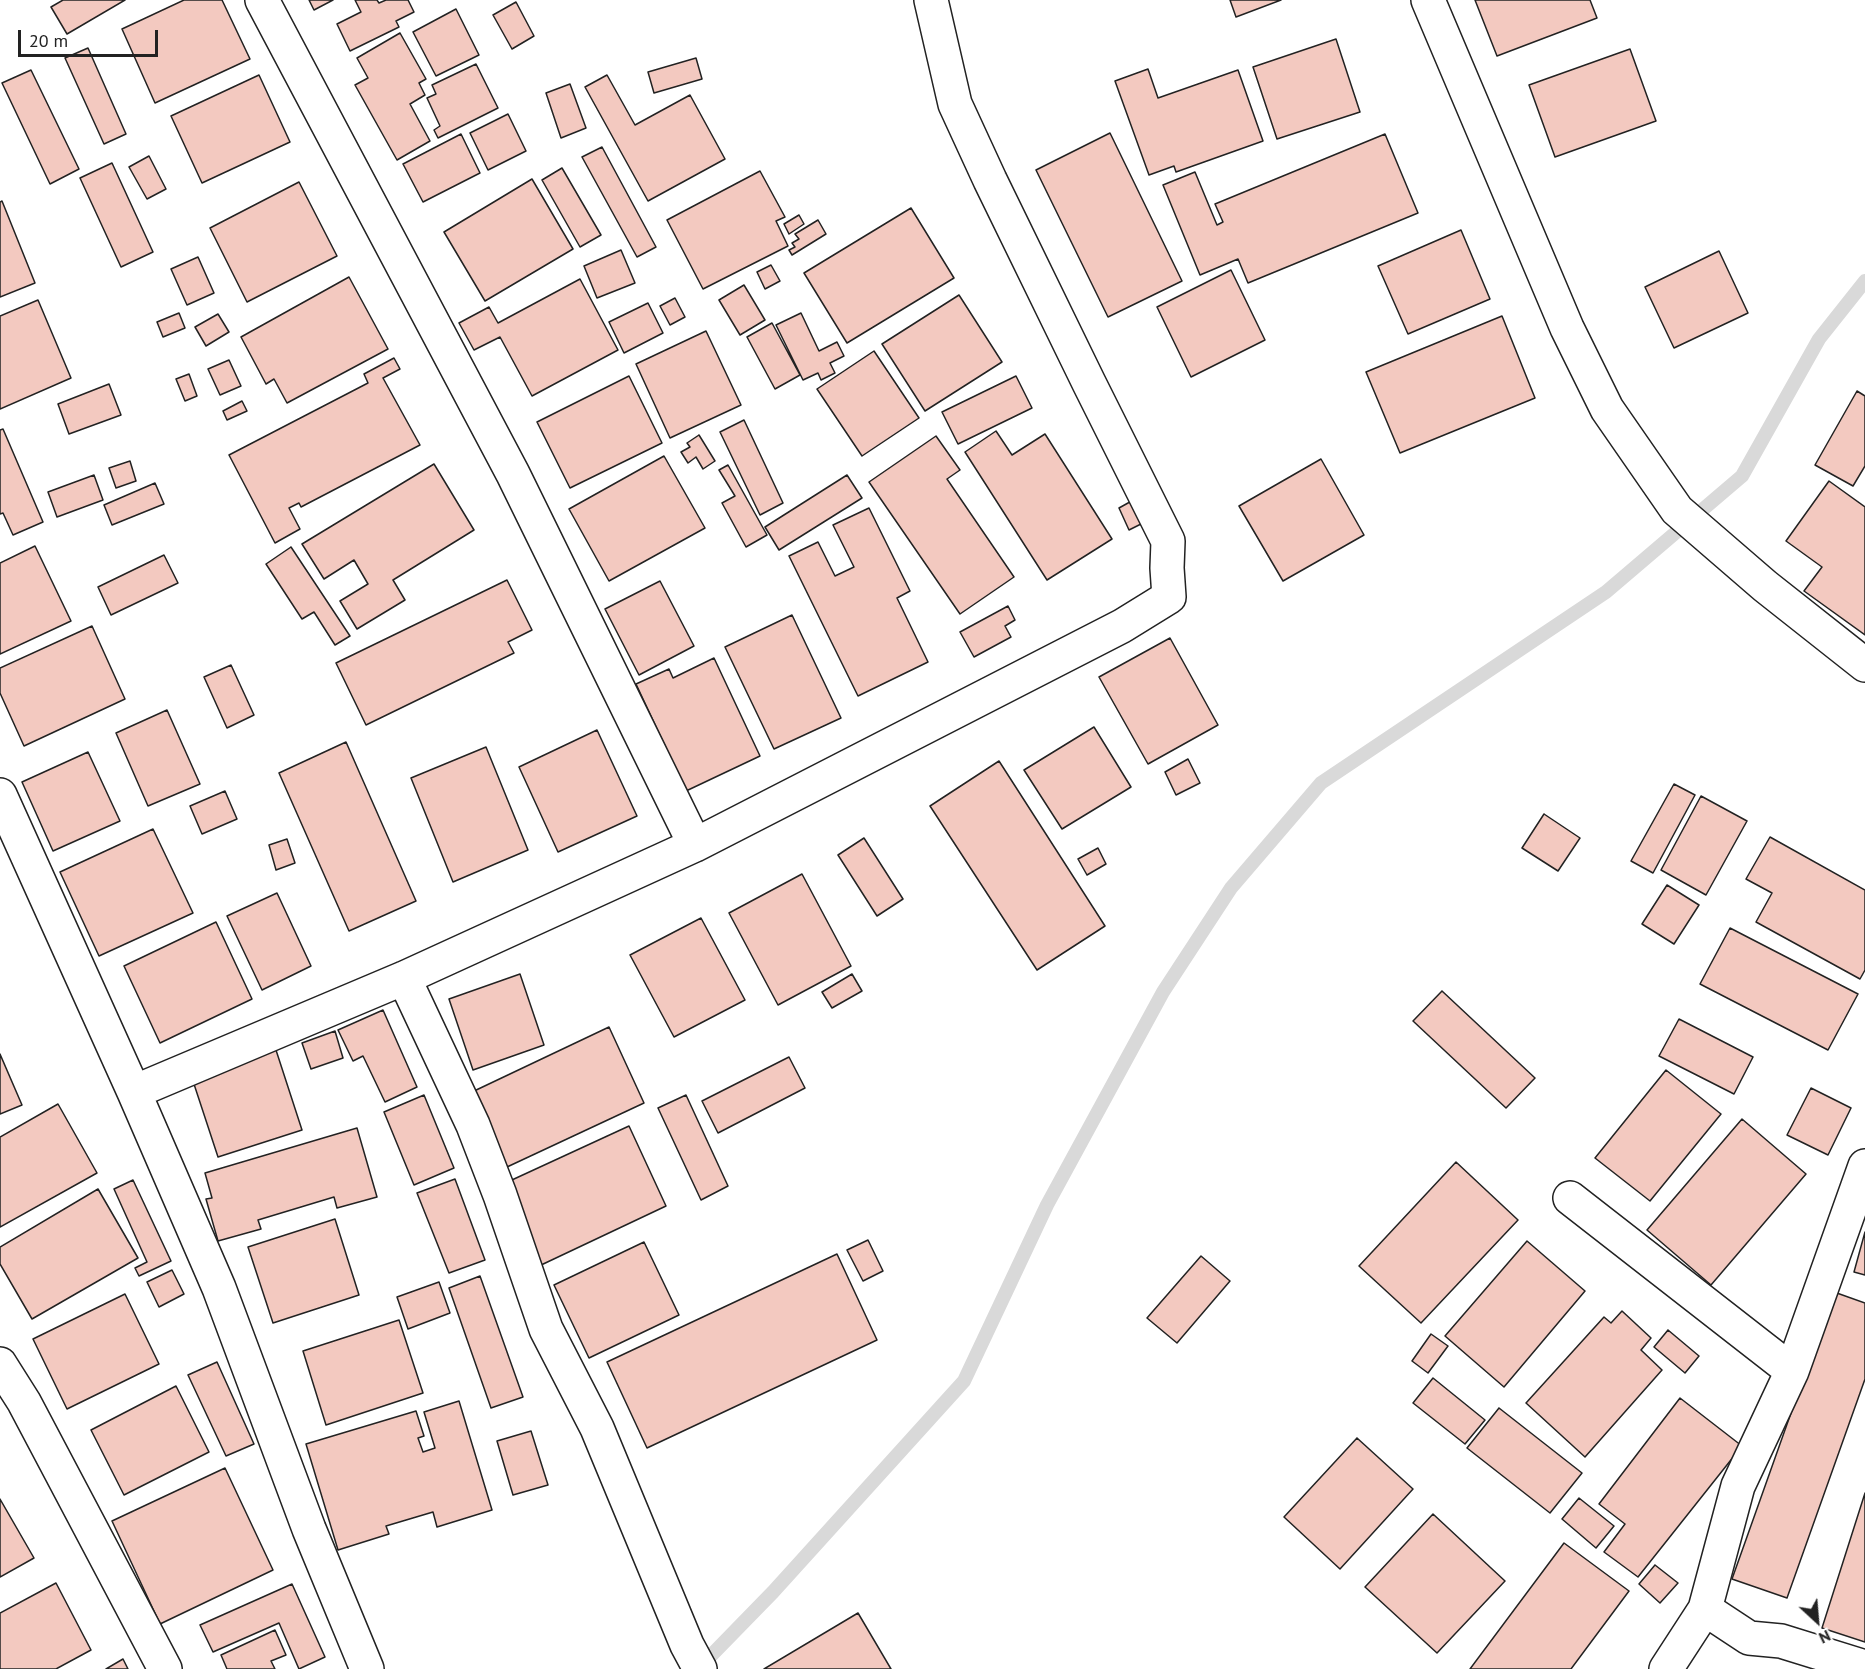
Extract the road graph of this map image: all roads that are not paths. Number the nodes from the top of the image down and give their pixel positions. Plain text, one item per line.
1 (262, 0) edge
2 (930, 0) edge
3 (1428, 0) edge
4 (1865, 665) edge
5 (0, 795) edge
6 (695, 845) junction
7 (404, 978) junction
8 (135, 1092) junction
9 (1865, 1166) edge
10 (1570, 1198) dead end
11 (0, 1364) edge
12 (1792, 1371) junction
13 (1705, 1609) junction
14 (694, 1657) edge
15 (1865, 1667) edge
16 (165, 1669) edge
17 (367, 1669) edge
18 (1666, 1669) edge

1 - 6 street
2 - 6 street
3 - 4 street
5 - 8 street
6 - 7 street
7 - 8 street
7 - 14 street
8 - 17 street
9 - 12 street
10 - 12 street
11 - 16 street
12 - 13 street
13 - 15 street
13 - 18 street

